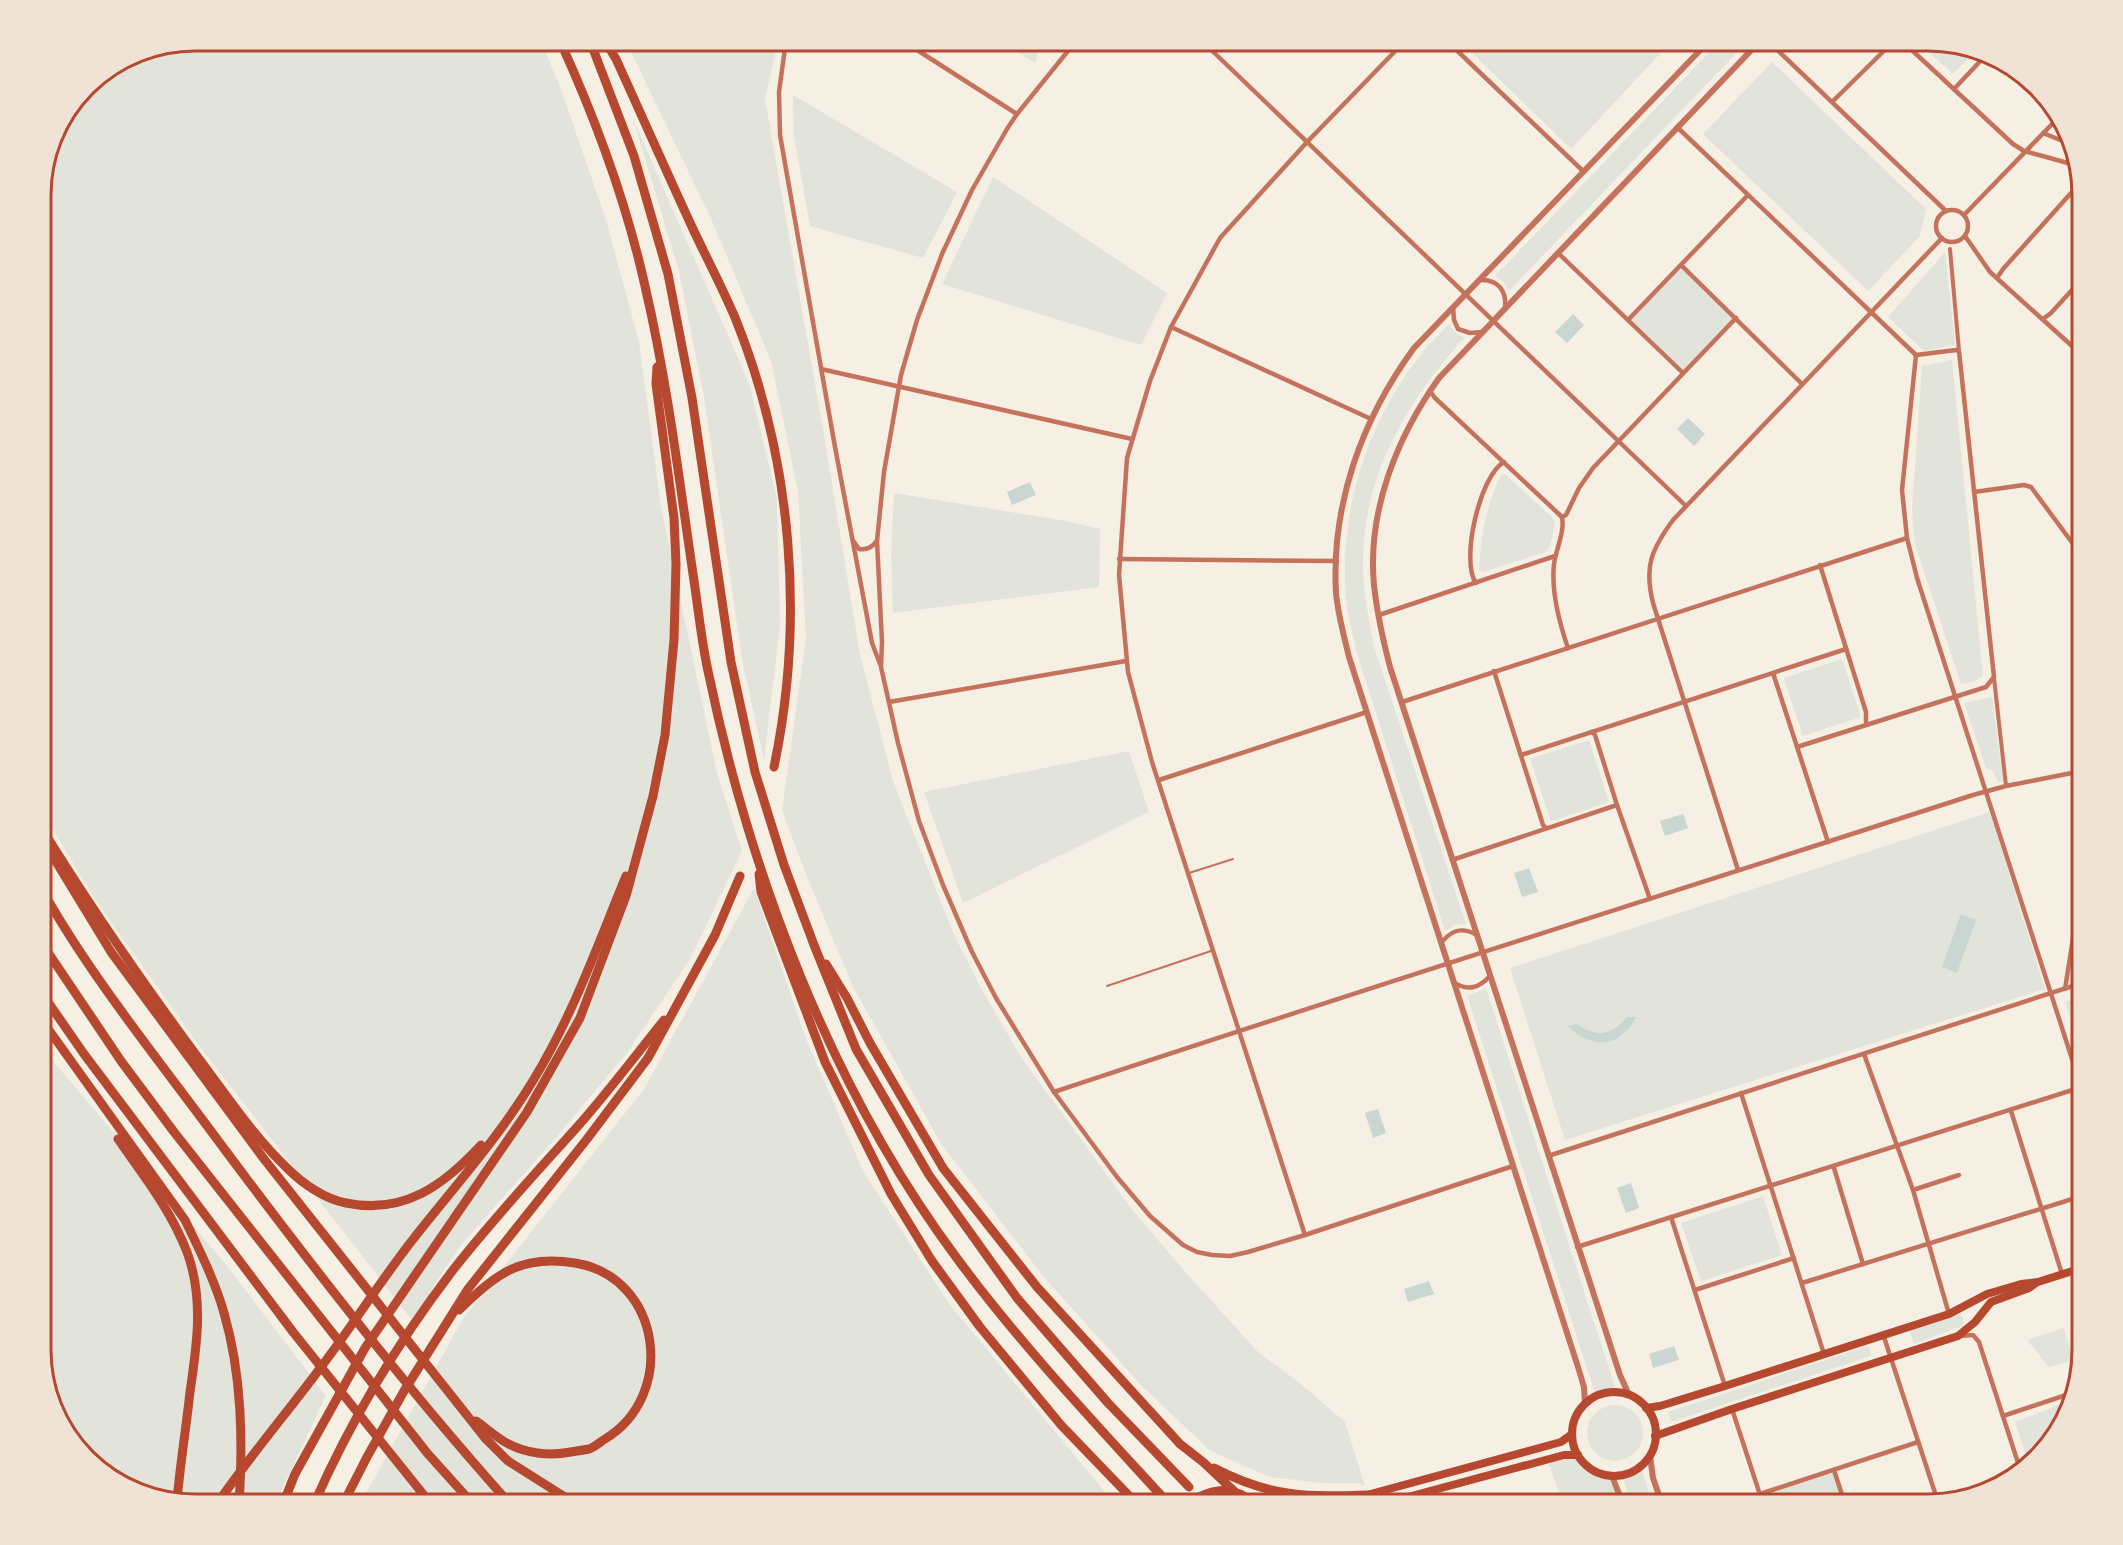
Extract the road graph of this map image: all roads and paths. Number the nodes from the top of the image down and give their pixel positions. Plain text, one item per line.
1 (566, 51) edge
2 (594, 51) edge
3 (611, 51) edge
4 (785, 51) edge
5 (920, 51) edge
6 (1067, 51) edge
7 (1214, 51) edge
8 (1394, 51) edge
9 (1458, 51) edge
10 (1698, 51) edge
11 (1750, 51) edge
12 (1780, 51) edge
13 (1883, 51) edge
14 (1914, 51) edge
15 (1980, 61) edge
16 (1954, 89) junction
17 (1833, 101) junction
18 (1017, 114) junction
19 (2053, 124) edge
20 (1677, 127) junction
21 (2043, 134) junction
22 (1308, 141) junction
23 (2061, 141) edge
24 (2024, 151) junction
25 (2068, 163) edge
26 (1583, 171) junction
27 (2072, 192) edge
28 (1747, 196) junction
29 (1946, 211) junction
30 (1964, 215) junction
31 (1965, 236) junction
32 (1942, 238) junction
33 (1950, 249) dead end
34 (1558, 253) junction
35 (1681, 265) junction
36 (1997, 278) junction
37 (1479, 280) junction
38 (2072, 290) edge
39 (1466, 294) junction
40 (1453, 307) junction
41 (1505, 308) junction
42 (1870, 313) junction
43 (1736, 318) junction
44 (2043, 319) junction
45 (1494, 320) junction
46 (1628, 320) junction
47 (1171, 327) junction
48 (1482, 332) junction
49 (2072, 346) edge
50 (658, 350) junction
51 (1959, 351) junction
52 (1916, 355) junction
53 (821, 369) junction
54 (1683, 373) junction
55 (1802, 384) junction
56 (898, 387) junction
57 (1430, 390) junction
58 (1371, 419) junction
59 (1132, 439) junction
60 (1618, 440) junction
61 (1504, 462) junction
62 (1974, 492) junction
63 (1686, 506) junction
64 (1562, 517) junction
65 (1907, 538) junction
66 (853, 540) junction
67 (877, 541) junction
68 (2072, 541) edge
69 (1555, 556) junction
70 (1119, 559) junction
71 (1337, 561) junction
72 (1820, 565) junction
73 (1476, 583) junction
74 (1379, 615) junction
75 (1657, 618) junction
76 (1568, 648) junction
77 (1846, 649) junction
78 (1126, 661) junction
79 (881, 667) junction
80 (1494, 671) junction
81 (1773, 673) junction
82 (1994, 677) junction
83 (1955, 696) junction
84 (889, 702) junction
85 (1402, 702) junction
86 (1684, 702) junction
87 (1367, 712) junction
88 (1866, 724) junction
89 (1592, 732) junction
90 (1797, 747) junction
91 (1521, 755) junction
92 (774, 766) dead end
93 (2072, 773) edge
94 (1159, 780) junction
95 (2006, 786) junction
96 (1986, 791) junction
97 (1617, 805) junction
98 (1546, 828) junction
99 (641, 840) junction
100 (1828, 842) junction
101 (51, 843) edge
102 (51, 853) edge
103 (755, 854) junction
104 (1233, 859) dead end
105 (1452, 860) junction
106 (1738, 870) junction
107 (1189, 873) junction
108 (740, 876) dead end
109 (1650, 899) junction
110 (51, 903) edge
111 (1477, 935) junction
112 (1442, 942) junction
113 (2072, 944) edge
114 (814, 945) junction
115 (1214, 950) junction
116 (1483, 953) junction
117 (51, 957) edge
118 (1448, 964) junction
119 (1490, 976) junction
120 (1454, 983) junction
121 (1107, 986) dead end
122 (2072, 986) edge
123 (2065, 988) junction
124 (2052, 993) junction
125 (682, 998) junction
126 (51, 1006) edge
127 (1238, 1030) junction
128 (51, 1033) edge
129 (549, 1052) junction
130 (1864, 1054) junction
131 (66, 1055) junction
132 (2072, 1056) edge
133 (2072, 1091) edge
134 (1054, 1092) junction
135 (1741, 1093) junction
136 (2011, 1111) junction
137 (1897, 1148) junction
138 (1548, 1156) junction
139 (1513, 1166) junction
140 (1834, 1168) junction
141 (1959, 1175) dead end
142 (1771, 1186) junction
143 (1913, 1190) junction
144 (2072, 1199) edge
145 (2040, 1208) junction
146 (1671, 1217) junction
147 (1305, 1235) junction
148 (1928, 1244) junction
149 (1577, 1247) junction
150 (1794, 1258) junction
151 (1863, 1264) junction
152 (2072, 1271) edge
153 (2062, 1274) junction
154 (2038, 1282) junction
155 (1802, 1283) junction
156 (1695, 1290) junction
157 (1949, 1314) junction
158 (451, 1318) junction
159 (1883, 1334) junction
160 (1958, 1336) junction
161 (1824, 1354) junction
162 (1891, 1358) junction
163 (1725, 1386) junction
164 (1629, 1395) junction
165 (2064, 1396) edge
166 (1585, 1404) junction
167 (1646, 1408) junction
168 (1732, 1409) junction
169 (469, 1416) junction
170 (2003, 1416) junction
171 (1572, 1434) junction
172 (1655, 1436) junction
173 (1918, 1442) junction
174 (1578, 1455) junction
175 (1650, 1456) junction
176 (1203, 1462) junction
177 (2018, 1462) edge
178 (1833, 1470) junction
179 (1612, 1476) junction
180 (1189, 1487) dead end
181 (1235, 1492) junction
182 (178, 1493) edge
183 (224, 1494) edge
184 (239, 1494) edge
185 (287, 1494) edge
186 (319, 1494) edge
187 (348, 1494) edge
188 (425, 1494) edge
189 (464, 1494) edge
190 (501, 1494) edge
191 (560, 1494) edge
192 (1127, 1494) edge
193 (1160, 1494) edge
194 (1200, 1494) edge
195 (1240, 1494) edge
196 (1288, 1494) edge
197 (1375, 1494) edge
198 (1419, 1494) edge
199 (1619, 1494) edge
200 (1659, 1494) edge
201 (1760, 1494) joint
202 (1841, 1494) edge
203 (1935, 1494) edge

1 - 50 highway
2 - 114 highway
3 - 92 highway
4 - 53 street
5 - 18 street
6 - 18 street
7 - 22 street
8 - 22 street
9 - 26 street
10 - 26 street
11 - 20 street
12 - 17 street
13 - 17 street
14 - 16 street
15 - 16 street
16 - 24 street
17 - 29 street
18 - 56 street
19 - 21 street
20 - 28 street
20 - 34 street
21 - 23 street
21 - 24 street
22 - 39 street
22 - 47 street
24 - 25 street
24 - 30 street
26 - 37 street
27 - 36 street
28 - 35 street
28 - 42 street
29 - 30 street
29 - 32 street
30 - 31 street
31 - 32 street
31 - 36 street
32 - 42 street
33 - 51 street
34 - 41 street
34 - 46 street
35 - 43 street
35 - 46 street
36 - 44 street
37 - 39 street
37 - 41 street
38 - 44 street
39 - 40 street
39 - 45 street
40 - 48 street
40 - 58 street
41 - 45 street
42 - 52 street
42 - 55 street
43 - 54 street
43 - 55 street
44 - 49 street
45 - 48 street
45 - 60 street
46 - 54 street
47 - 58 street
47 - 59 street
48 - 57 street
50 - 99 highway
50 - 103 highway
51 - 52 street
51 - 62 street
52 - 65 street
53 - 56 street
53 - 66 street
54 - 60 street
55 - 63 street
56 - 59 street
56 - 67 street
57 - 61 street
57 - 74 street
58 - 71 street
59 - 70 street
60 - 63 street
60 - 64 street
61 - 64 street
61 - 73 street
62 - 68 street
62 - 82 street
63 - 75 street
64 - 69 street
65 - 72 street
65 - 83 street
66 - 67 street
66 - 79 street
67 - 79 street
69 - 73 street
69 - 76 street
70 - 71 street
70 - 78 street
71 - 87 street
72 - 75 street
72 - 77 street
73 - 74 street
74 - 85 street
75 - 76 street
75 - 86 street
76 - 80 street
77 - 81 street
77 - 88 street
78 - 84 street
78 - 94 street
79 - 84 street
80 - 85 street
80 - 91 street
81 - 86 street
81 - 90 street
82 - 83 street
82 - 95 street
83 - 88 street
83 - 96 street
84 - 134 street
85 - 105 street
86 - 89 street
86 - 106 street
87 - 94 street
87 - 112 street
88 - 90 street
89 - 91 street
89 - 97 street
90 - 100 street
91 - 98 street
93 - 95 street
94 - 107 street
95 - 96 street
96 - 100 street
96 - 124 street
97 - 98 street
97 - 109 street
98 - 105 street
99 - 129 highway
99 - 185 highway
100 - 106 street
101 - 129 highway
102 - 169 highway
103 - 192 highway
103 - 193 highway
104 - 107 lane
105 - 111 street
106 - 109 street
107 - 115 street
108 - 125 highway
109 - 116 street
110 - 190 highway
111 - 112 street
111 - 116 street
112 - 118 street
113 - 123 street
114 - 176 highway
114 - 180 highway
115 - 121 lane
115 - 127 street
116 - 118 street
116 - 119 street
117 - 189 highway
118 - 120 street
118 - 127 street
119 - 120 street
119 - 138 street
120 - 139 street
122 - 123 street
123 - 124 street
124 - 130 street
124 - 132 street
125 - 158 highway
125 - 186 highway
126 - 188 highway
127 - 134 street
127 - 147 street
128 - 131 highway
129 - 183 highway
130 - 135 street
130 - 137 street
131 - 182 highway
131 - 184 highway
133 - 136 street
134 - 147 street
135 - 138 street
135 - 142 street
136 - 137 street
136 - 145 street
137 - 140 street
137 - 143 street
138 - 149 street
139 - 147 street
139 - 166 street
140 - 142 street
140 - 151 street
141 - 143 street
142 - 146 street
142 - 150 street
143 - 148 street
144 - 145 street
145 - 148 street
145 - 153 street
146 - 149 street
146 - 156 street
148 - 151 street
148 - 157 street
149 - 164 street
150 - 155 street
150 - 156 street
151 - 155 street
152 - 153 main road
153 - 154 main road
154 - 157 main road
154 - 160 main road
155 - 161 street
156 - 163 street
157 - 159 main road
158 - 169 highway
158 - 187 highway
159 - 161 main road
159 - 162 street
160 - 162 main road
160 - 170 street
161 - 163 main road
162 - 168 main road
162 - 173 street
163 - 167 main road
164 - 166 main road
164 - 167 main road
165 - 170 street
166 - 171 main road
167 - 172 main road
168 - 172 main road
168 - 201 street
169 - 191 highway
170 - 177 street
171 - 174 main road
171 - 197 main road
172 - 175 main road
173 - 178 street
173 - 203 street
174 - 179 main road
174 - 198 main road
175 - 179 main road
175 - 200 street
176 - 181 highway
176 - 196 highway
178 - 201 street
178 - 202 street
179 - 199 street
181 - 194 main road
181 - 195 main road

